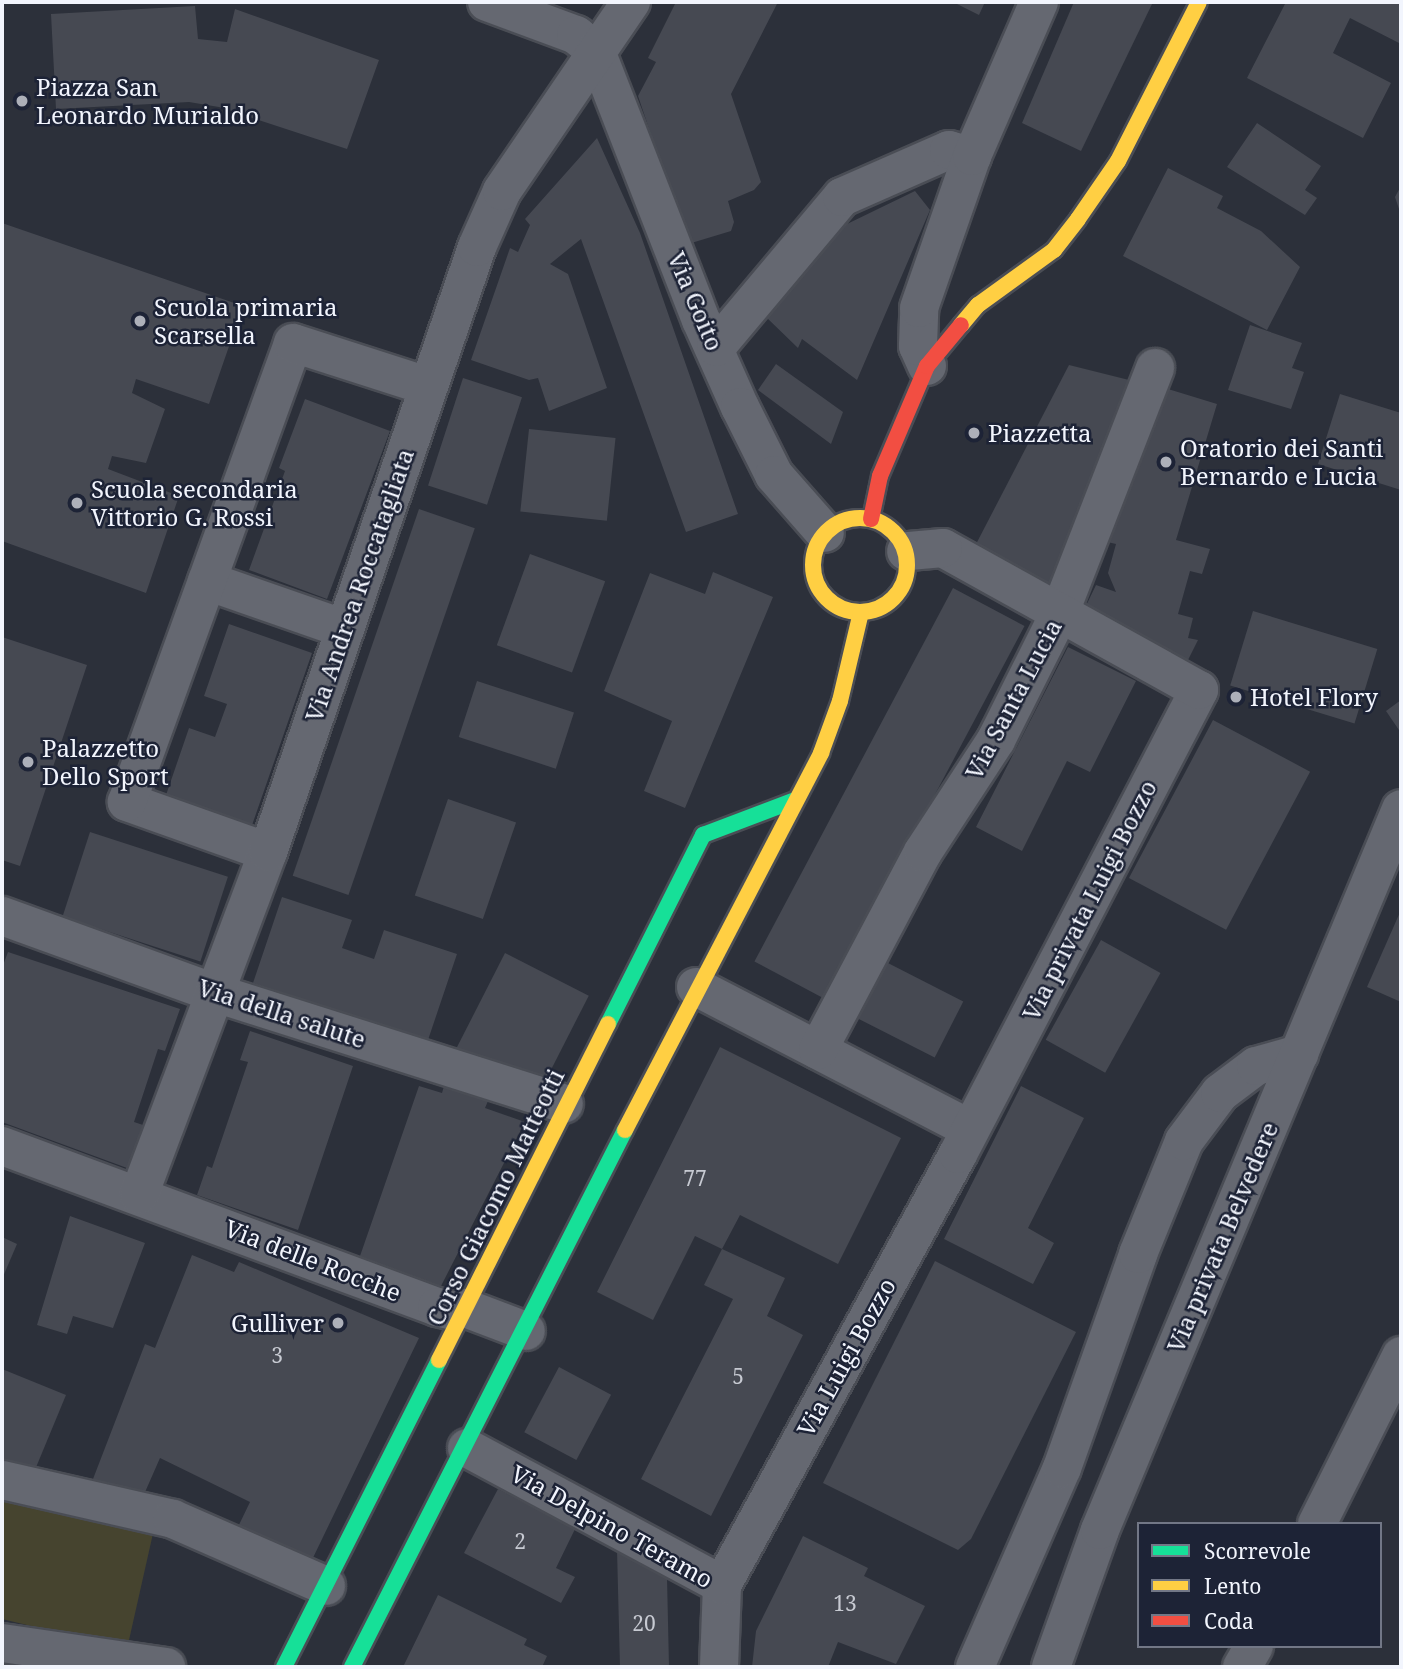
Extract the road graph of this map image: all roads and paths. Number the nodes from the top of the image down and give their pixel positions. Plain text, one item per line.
1 (487, 2) edge
2 (631, 2) edge
3 (1039, 2) edge
4 (1199, 2) edge
5 (596, 51) junction
6 (972, 156) junction
7 (716, 346) junction
8 (927, 366) junction
9 (1155, 368) dead end
10 (427, 386) junction
11 (870, 519) junction
12 (825, 533) junction
13 (906, 551) junction
14 (207, 580) junction
15 (1060, 611) junction
16 (861, 612) junction
17 (345, 629) junction
18 (795, 800) junction
19 (1401, 810) edge
20 (268, 852) junction
21 (2, 916) edge
22 (696, 987) junction
23 (215, 993) junction
24 (818, 1050) junction
25 (1299, 1054) junction
26 (564, 1104) junction
27 (970, 1129) junction
28 (2, 1146) edge
29 (139, 1195) junction
30 (465, 1308) junction
31 (526, 1331) junction
32 (1401, 1356) edge
33 (467, 1448) junction
34 (2, 1480) edge
35 (1318, 1522) edge
36 (722, 1585) junction
37 (326, 1586) junction
38 (2, 1643) edge
39 (1253, 1648) edge
40 (147, 1666) edge
41 (284, 1667) edge
42 (352, 1667) edge
43 (719, 1667) edge
44 (975, 1667) edge
45 (1051, 1667) edge
46 (1242, 1667) edge

1 - 5 street
2 - 5 street, Via Andrea Roccatagliata
3 - 6 street
4 - 8 street
5 - 7 street, Via Goito
5 - 10 street, Via Andrea Roccatagliata
6 - 7 street
6 - 8 street
7 - 12 street, Via Goito
8 - 11 street
9 - 15 street, Via Santa Lucia
10 - 14 street
10 - 17 street, Via Andrea Roccatagliata
11 - 12 street
11 - 13 street
12 - 16 street
13 - 15 street, Via privata Luigi Bozzo
13 - 16 street
14 - 17 street
14 - 20 street
15 - 24 street, Via Santa Lucia
15 - 27 street, Via privata Luigi Bozzo
16 - 18 street
17 - 20 street, Via Andrea Roccatagliata
18 - 22 street
18 - 26 street, Corso Giacomo Matteotti
19 - 25 street, Via privata Belvedere
20 - 23 street, Via Andrea Roccatagliata
21 - 23 street, Via della salute
22 - 24 street
22 - 31 street
23 - 26 street, Via della salute
23 - 29 street, Via Andrea Roccatagliata
24 - 27 street
25 - 44 street
25 - 45 street, Via privata Belvedere
26 - 30 street, Corso Giacomo Matteotti
27 - 36 street, Via Luigi Bozzo
28 - 29 street, Via delle Rocche
29 - 30 street, Via delle Rocche
30 - 31 street, Via delle Rocche
30 - 37 street, Corso Giacomo Matteotti
31 - 33 street
32 - 35 street
33 - 36 street, Via Delpino Teramo
33 - 42 street
34 - 37 street
36 - 43 street, Via Delpino Teramo
37 - 41 street, Corso Giacomo Matteotti
38 - 40 street
39 - 46 street

